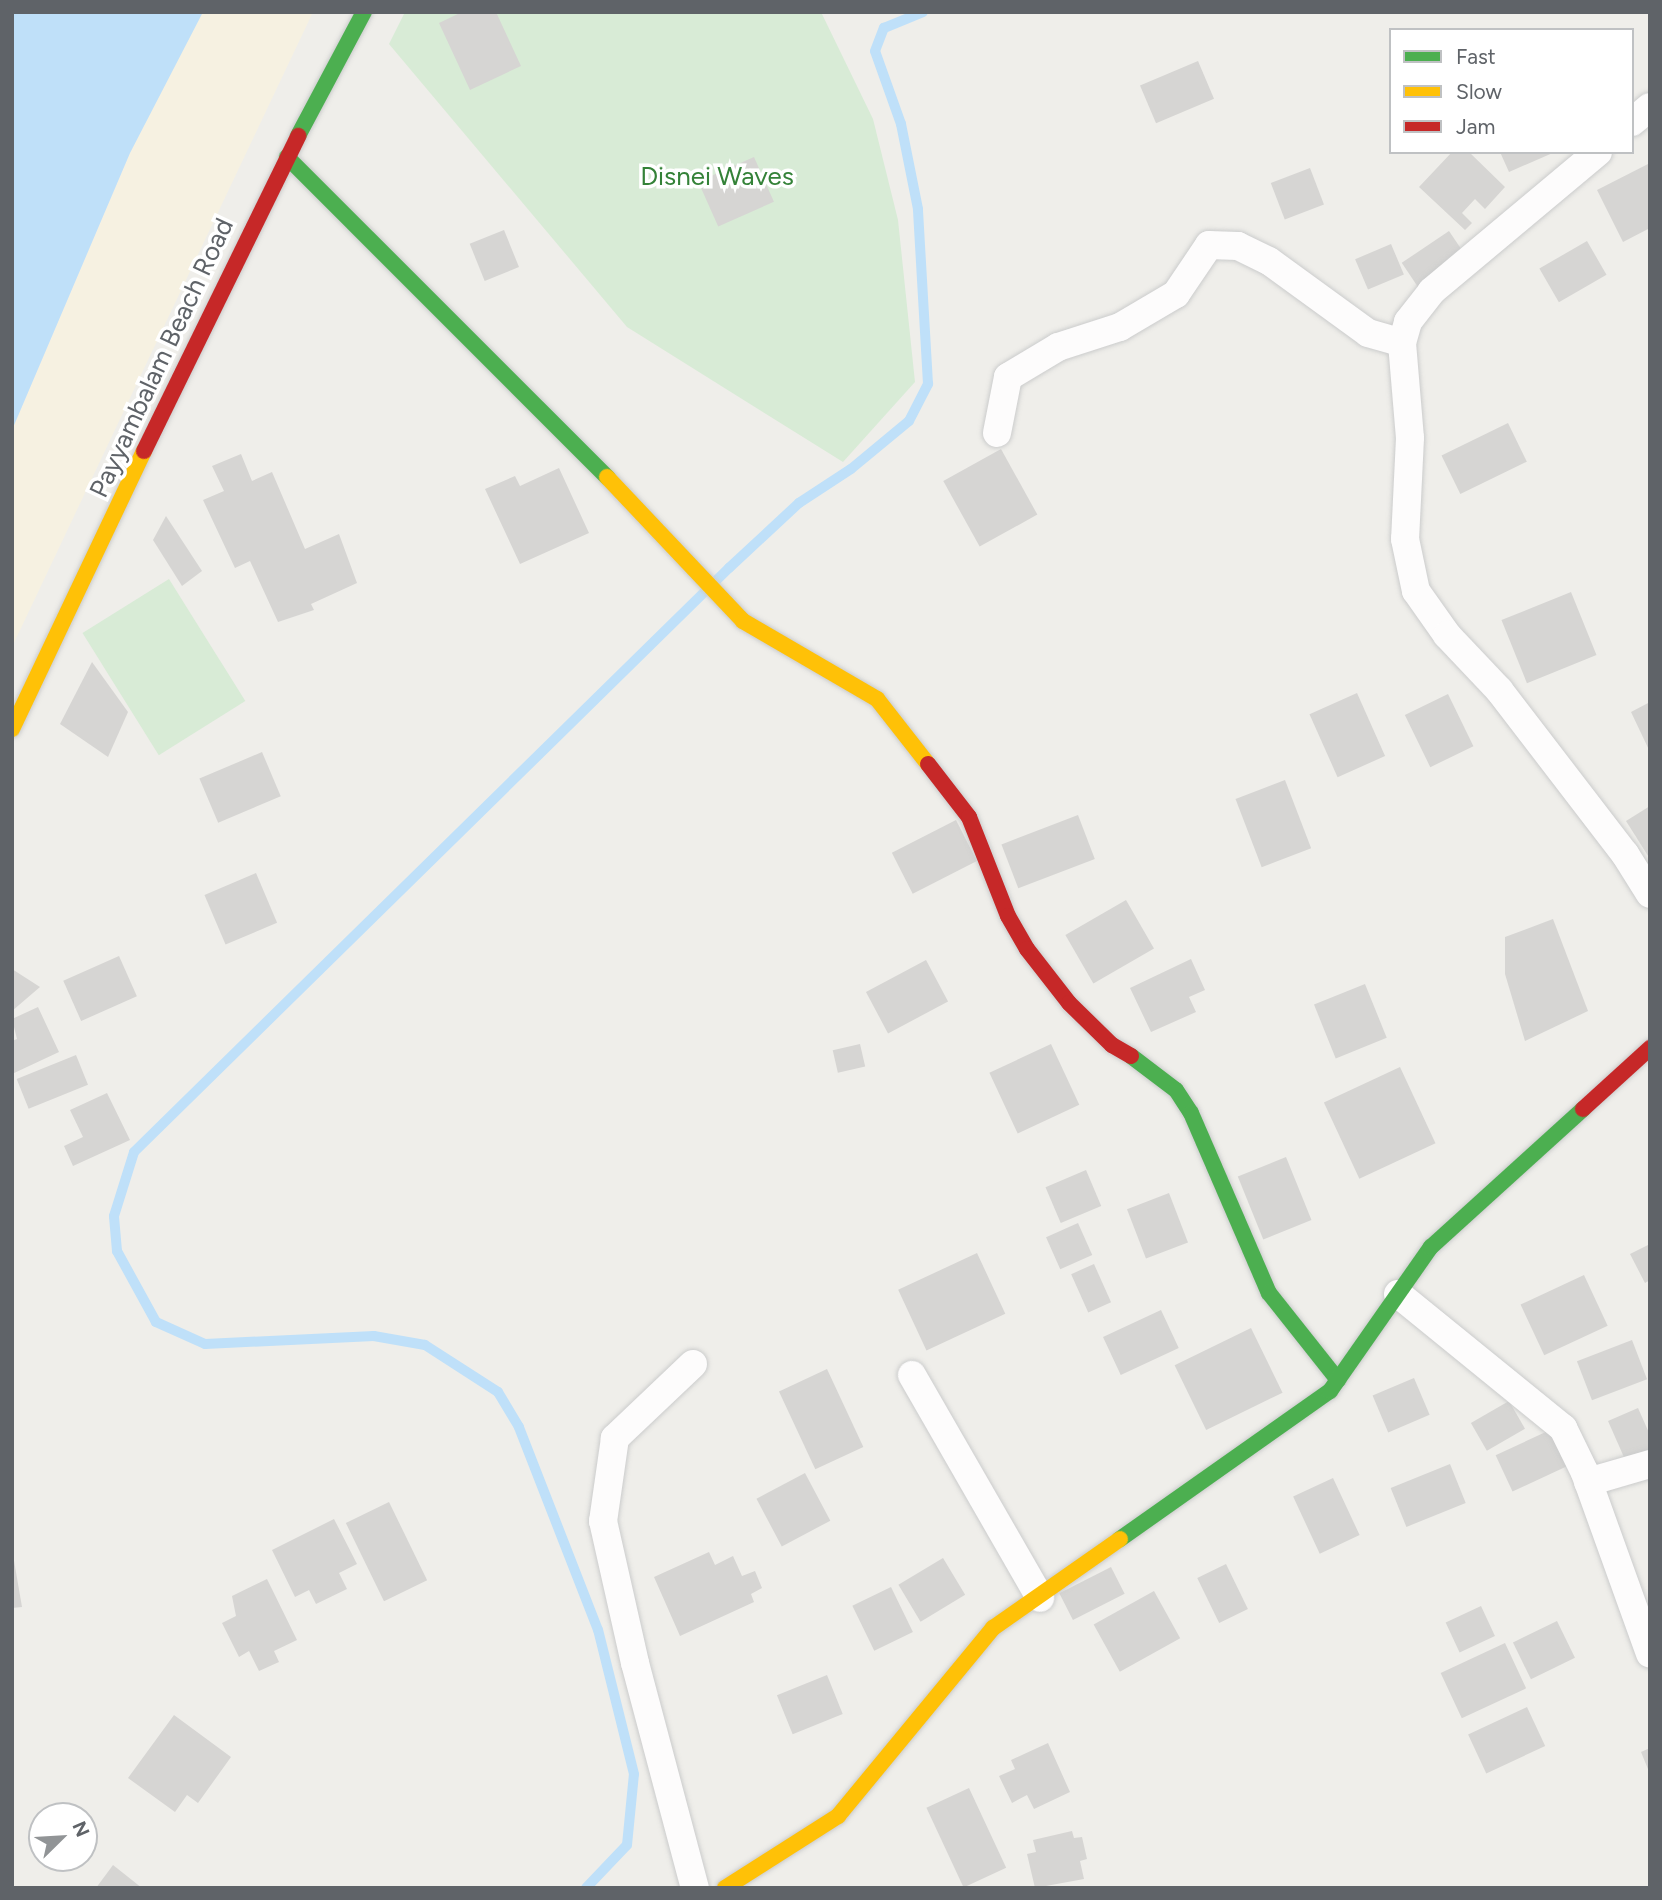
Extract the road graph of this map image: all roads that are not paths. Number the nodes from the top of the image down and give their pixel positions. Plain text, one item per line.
1 (364, 12) edge
2 (1650, 107) edge
3 (1634, 120) edge
4 (1596, 154) edge
5 (287, 157) junction
6 (1402, 343) junction
7 (997, 433) dead end
8 (12, 729) edge
9 (1650, 894) edge
10 (1650, 1048) edge
11 (1398, 1294) junction
12 (693, 1364) dead end
13 (912, 1376) dead end
14 (1338, 1380) junction
15 (1650, 1464) edge
16 (1588, 1482) junction
17 (1040, 1598) junction
18 (1650, 1654) edge
19 (763, 1877) edge
20 (695, 1888) edge
21 (725, 1888) edge

1 - 5 street, Payyambalam Beach Road
2 - 3 street
4 - 6 street
5 - 8 street, Payyambalam Beach Road
5 - 14 street
6 - 7 street
6 - 9 street
10 - 11 street
11 - 14 street
11 - 16 street
12 - 20 street
13 - 17 street
14 - 17 street
15 - 16 street
16 - 18 street
17 - 19 street
19 - 21 street

